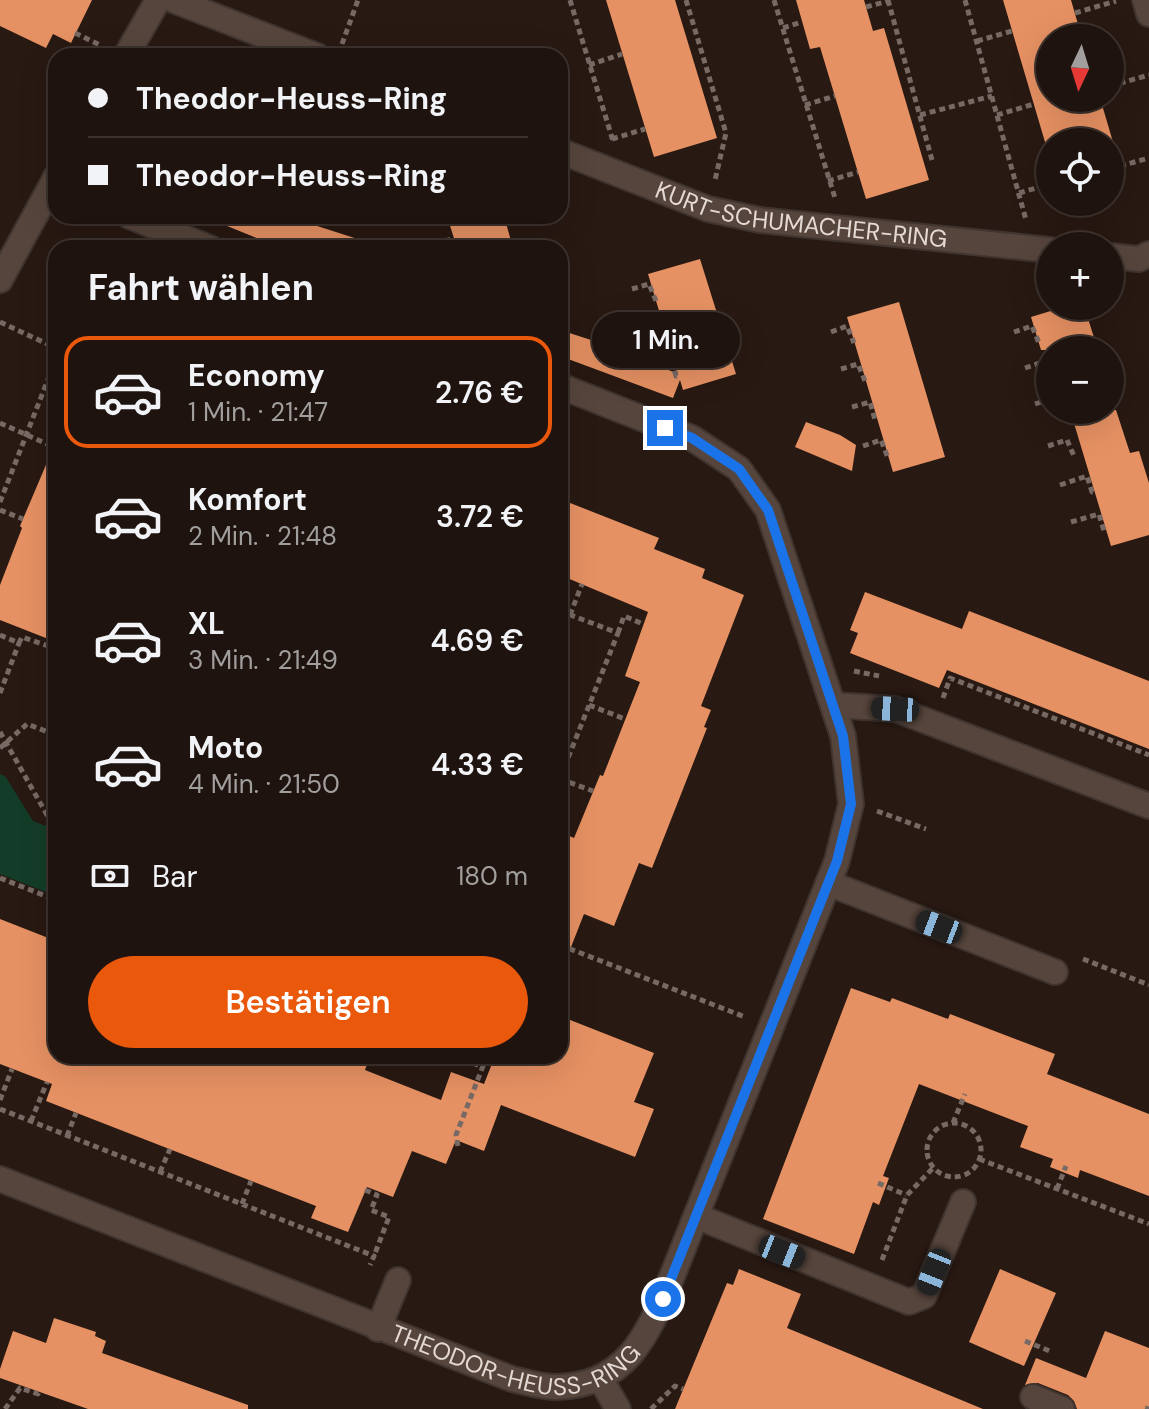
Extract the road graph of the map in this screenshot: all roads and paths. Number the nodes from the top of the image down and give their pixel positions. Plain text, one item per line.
1 (158, 0) edge
2 (173, 0) edge
3 (358, 0) edge
4 (570, 0) edge
5 (686, 0) edge
6 (774, 0) edge
7 (888, 0) edge
8 (965, 0) edge
9 (1121, 0) edge
10 (1145, 0) edge
11 (866, 7) dead end
12 (1075, 13) dead end
13 (1149, 14) edge
14 (802, 22) dead end
15 (783, 28) junction
16 (1012, 31) dead end
17 (75, 33) dead end
18 (696, 35) junction
19 (687, 38) dead end
20 (977, 41) junction
21 (107, 48) edge
22 (122, 48) edge
23 (296, 48) edge
24 (340, 48) dead end
25 (622, 54) dead end
26 (589, 65) junction
27 (1149, 75) edge
28 (1124, 82) edge
29 (835, 96) dead end
30 (992, 96) junction
31 (1034, 104) dead end
32 (805, 105) junction
33 (718, 110) junction
34 (710, 113) dead end
35 (920, 115) junction
36 (997, 115) junction
37 (645, 129) dead end
38 (612, 139) junction
39 (568, 154) edge
40 (1149, 158) edge
41 (932, 160) dead end
42 (1124, 165) edge
43 (858, 172) dead end
44 (615, 173) junction
45 (828, 181) junction
46 (1036, 188) edge
47 (1019, 193) junction
48 (48, 194) edge
49 (708, 209) junction
50 (149, 224) edge
51 (833, 228) junction
52 (1036, 234) edge
53 (190, 240) edge
54 (1036, 248) edge
55 (1149, 254) edge
56 (1124, 257) edge
57 (0, 280) edge
58 (632, 289) dead end
59 (656, 301) dead end
60 (0, 322) edge
61 (643, 327) dead end
62 (831, 332) dead end
63 (1014, 332) dead end
64 (1036, 336) edge
65 (667, 338) dead end
66 (854, 343) dead end
67 (48, 344) edge
68 (654, 364) dead end
69 (1036, 364) edge
70 (1025, 368) dead end
71 (841, 369) dead end
72 (678, 375) dead end
73 (48, 380) edge
74 (865, 381) dead end
75 (568, 389) edge
76 (852, 407) dead end
77 (877, 420) dead end
78 (0, 423) edge
79 (26, 436) junction
80 (48, 445) edge
81 (863, 446) dead end
82 (1048, 446) dead end
83 (1074, 456) dead end
84 (888, 458) dead end
85 (1060, 485) dead end
86 (1095, 492) dead end
87 (0, 502) edge
88 (0, 510) edge
89 (23, 519) dead end
90 (1071, 522) dead end
91 (1106, 530) dead end
92 (582, 584) dead end
93 (570, 615) joint
94 (643, 624) dead end
95 (618, 633) junction
96 (0, 635) edge
97 (19, 643) junction
98 (48, 646) dead end
99 (853, 671) dead end
100 (886, 679) dead end
101 (0, 693) edge
102 (942, 700) dead end
103 (589, 705) junction
104 (833, 705) junction
105 (625, 719) dead end
106 (0, 732) edge
107 (48, 732) edge
108 (6, 743) junction
109 (0, 748) edge
110 (1149, 755) edge
111 (568, 758) edge
112 (568, 781) edge
113 (593, 791) dead end
114 (1149, 806) edge
115 (882, 811) dead end
116 (48, 815) edge
117 (926, 829) dead end
118 (0, 878) edge
119 (828, 883) junction
120 (48, 897) edge
121 (568, 946) edge
122 (1055, 972) dead end
123 (771, 1027) junction
124 (475, 1064) edge
125 (484, 1064) edge
126 (483, 1067) junction
127 (12, 1069) dead end
128 (47, 1082) dead end
129 (965, 1094) dead end
130 (0, 1100) edge
131 (0, 1109) edge
132 (76, 1113) dead end
133 (31, 1121) junction
134 (953, 1124) junction
135 (67, 1136) junction
136 (458, 1146) dead end
137 (170, 1149) dead end
138 (979, 1159) junction
139 (1066, 1166) dead end
140 (933, 1168) junction
141 (160, 1172) junction
142 (0, 1179) edge
143 (251, 1181) dead end
144 (878, 1183) dead end
145 (1057, 1189) junction
146 (365, 1190) dead end
147 (907, 1195) junction
148 (963, 1202) dead end
149 (242, 1204) junction
150 (696, 1216) junction
151 (1149, 1224) edge
152 (374, 1256) junction
153 (869, 1260) dead end
154 (368, 1270) dead end
155 (398, 1280) dead end
156 (378, 1329) junction
157 (1025, 1341) dead end
158 (1052, 1352) dead end
159 (600, 1378) junction
160 (683, 1389) dead end
161 (39, 1392) dead end
162 (1033, 1397) dead end
163 (5, 1409) edge
164 (618, 1409) edge
165 (651, 1409) edge
166 (1062, 1409) edge

1 - 22 street
2 - 23 street
3 - 24 path
4 - 26 path
5 - 18 path
6 - 15 path
7 - 11 path
7 - 35 path
8 - 20 path
9 - 12 path
10 - 13 street
14 - 15 path
15 - 32 path
16 - 20 path
17 - 21 path
18 - 19 path
18 - 33 path
20 - 30 path
25 - 26 path
26 - 38 path
27 - 28 path
29 - 32 path
30 - 35 path
30 - 36 path
31 - 36 path
32 - 45 path
33 - 34 path
33 - 49 path
35 - 41 path
36 - 47 path
37 - 38 path
38 - 44 path
39 - 44 street, KURT-SCHUMACHER-RING
40 - 42 path
43 - 45 path
44 - 49 street, KURT-SCHUMACHER-RING
45 - 51 path
46 - 47 path
47 - 52 path
48 - 57 street
49 - 51 street, KURT-SCHUMACHER-RING
50 - 53 street
51 - 54 street, KURT-SCHUMACHER-RING
55 - 56 street
58 - 59 path
60 - 67 path
61 - 65 path
62 - 66 path
63 - 64 path
68 - 72 path
69 - 70 path
71 - 74 path
73 - 79 path
75 - 104 street, THEODOR-HEUSS-RING
76 - 77 path
78 - 79 path
79 - 80 path
79 - 87 path
81 - 84 path
82 - 83 path
85 - 86 path
88 - 89 path
90 - 91 path
92 - 93 path
93 - 95 path
94 - 95 path
95 - 103 path
96 - 97 path
97 - 98 path
97 - 101 path
99 - 100 path
102 - 110 path
103 - 105 path
103 - 111 path
104 - 114 street
104 - 119 street, THEODOR-HEUSS-RING
106 - 108 path
107 - 108 path
108 - 109 path
108 - 116 path
112 - 113 path
115 - 117 path
118 - 120 path
119 - 122 street
119 - 123 street, THEODOR-HEUSS-RING
121 - 123 path
123 - 150 street, THEODOR-HEUSS-RING
124 - 126 path
125 - 126 path
126 - 136 path
127 - 130 path
128 - 133 path
129 - 134 path
131 - 133 path
132 - 135 path
133 - 135 path
134 - 138 path
134 - 140 path
135 - 141 path
137 - 141 path
138 - 140 path
138 - 145 path
139 - 145 path
140 - 147 path
141 - 149 path
142 - 156 street, THEODOR-HEUSS-RING
143 - 149 path
144 - 147 path
145 - 151 path
146 - 152 path
147 - 153 path
148 - 150 street
149 - 152 path
150 - 159 street, THEODOR-HEUSS-RING
152 - 154 path
155 - 156 street
156 - 159 street, THEODOR-HEUSS-RING
157 - 158 path
159 - 164 street
160 - 165 path
161 - 163 path
162 - 166 street

